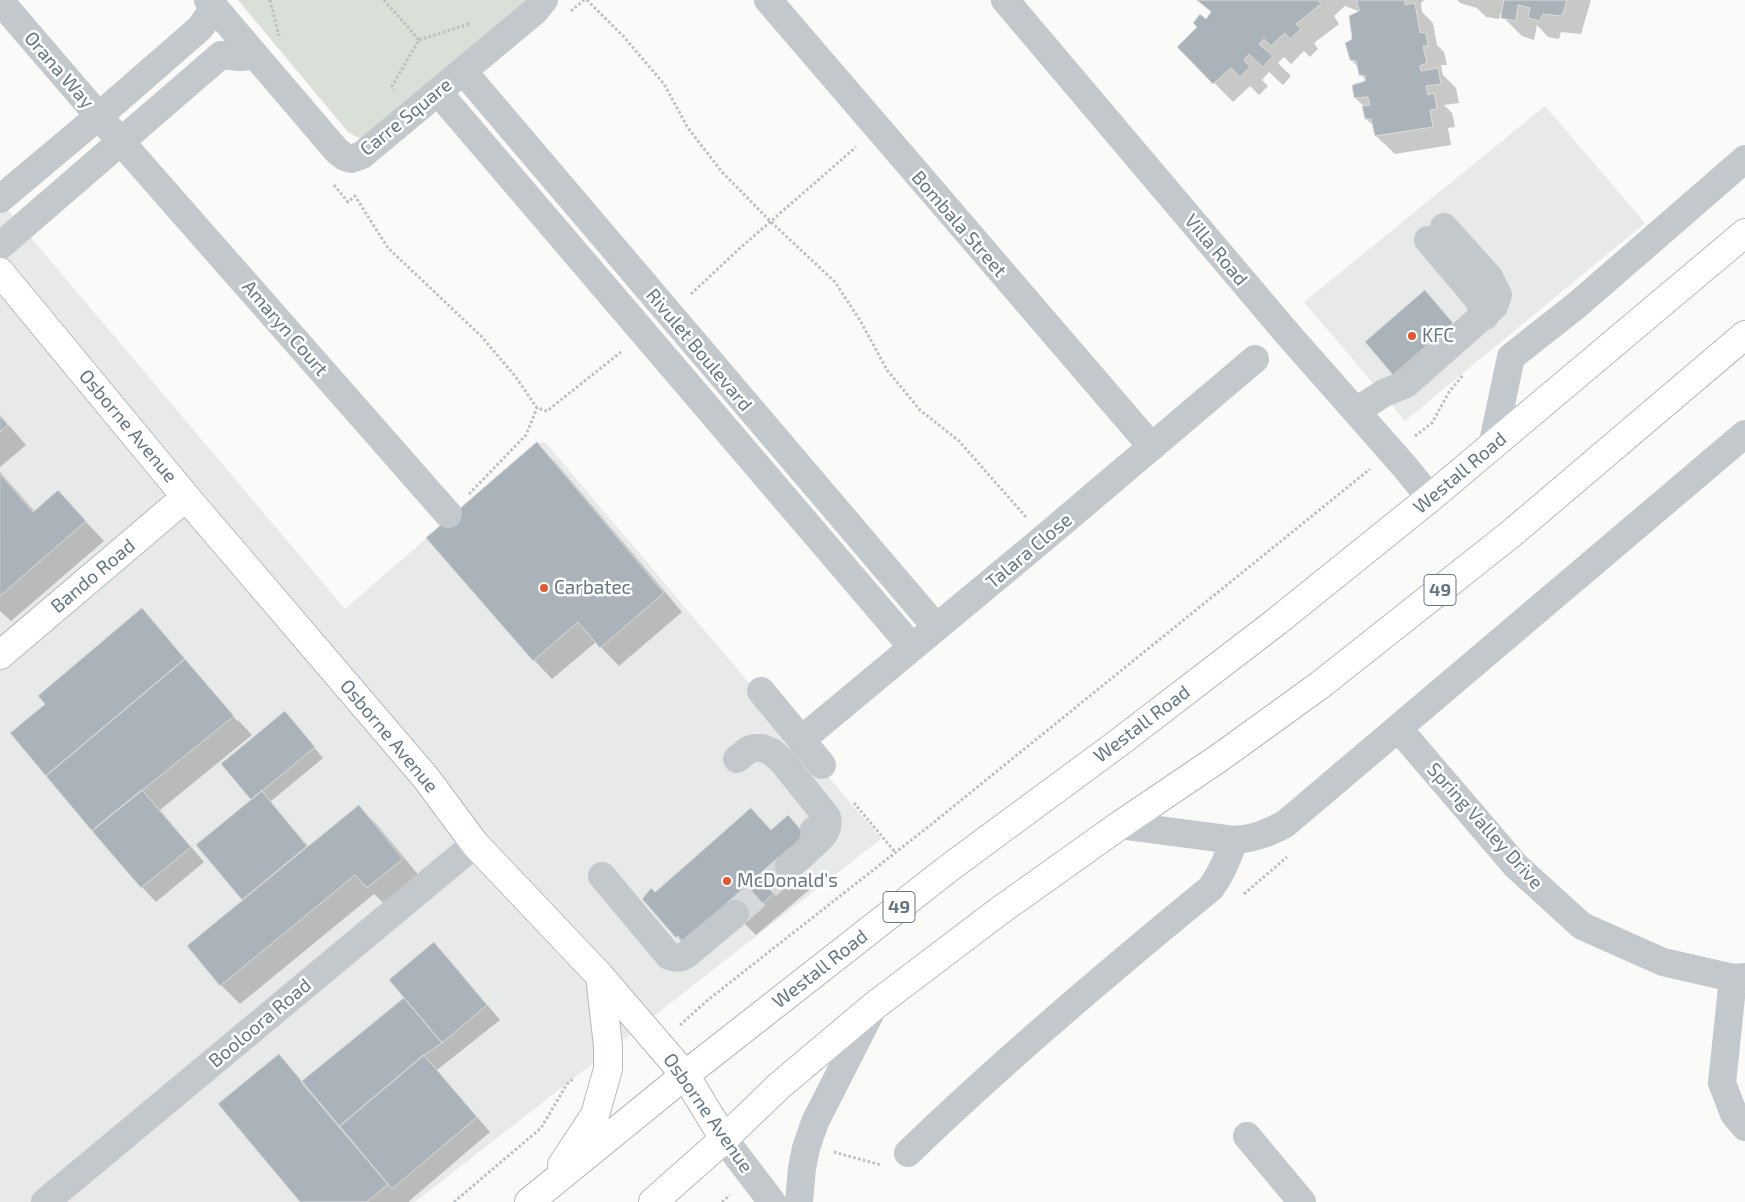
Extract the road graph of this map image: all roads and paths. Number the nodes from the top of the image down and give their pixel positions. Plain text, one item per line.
1 (384, 0) edge
2 (544, 0) edge
3 (587, 0) edge
4 (768, 0) edge
5 (1005, 0) edge
6 (0, 1) edge
7 (211, 4) edge
8 (255, 56) junction
9 (463, 71) junction
10 (438, 92) junction
11 (99, 116) junction
12 (409, 116) junction
13 (878, 129) junction
14 (121, 142) junction
15 (1745, 159) edge
16 (329, 180) dead end
17 (0, 199) edge
18 (770, 222) junction
19 (1745, 233) edge
20 (1436, 234) dead end
21 (0, 246) edge
22 (0, 272) edge
23 (668, 314) junction
24 (645, 333) junction
25 (1745, 335) edge
26 (1255, 359) dead end
27 (1468, 370) dead end
28 (537, 408) junction
29 (1356, 411) junction
30 (1745, 434) edge
31 (1152, 447) junction
32 (1492, 447) junction
33 (1392, 452) junction
34 (186, 497) junction
35 (1430, 498) junction
36 (448, 514) joint
37 (1044, 538) junction
38 (936, 627) junction
39 (912, 647) junction
40 (0, 655) edge
41 (761, 692) dead end
42 (1398, 728) junction
43 (801, 740) junction
44 (742, 755) dead end
45 (822, 765) dead end
46 (850, 799) dead end
47 (1120, 825) junction
48 (1234, 840) junction
49 (475, 844) junction
50 (896, 852) junction
51 (788, 866) tunnel mouth
52 (602, 876) dead end
53 (735, 914) tunnel mouth
54 (600, 976) junction
55 (1739, 978) edge
56 (709, 999) dead end
57 (874, 1006) junction
58 (685, 1074) junction
59 (1745, 1127) edge
60 (1247, 1136) dead end
61 (724, 1139) junction
62 (908, 1153) dead end
63 (539, 1195) edge
64 (659, 1199) edge
65 (45, 1202) edge
66 (772, 1202) edge
67 (799, 1202) edge
68 (1302, 1202) edge

1 - 12 path
2 - 9 street, Carre Square
3 - 18 path
4 - 13 street, Bombala Street
5 - 29 street, Villa Road
6 - 11 street, Orana Way
7 - 8 street, Carre Square
7 - 11 street, Carre Square
8 - 12 street, Carre Square
8 - 14 street
9 - 10 street, Carre Square
9 - 23 street, Rivulet Boulevard
10 - 12 street, Carre Square
10 - 24 street, Rivulet Boulevard
11 - 14 street, Orana Way
11 - 17 street, Carre Square
13 - 18 path
13 - 31 street, Bombala Street
14 - 21 street
14 - 36 street, Amaryn Court
15 - 32 street
16 - 28 path
18 - 23 path
18 - 37 path
19 - 32 main road, Westall Road / 49
20 - 29 street
22 - 34 main road, Osborne Avenue
23 - 24 street
23 - 38 street, Rivulet Boulevard
24 - 28 path
24 - 39 street, Rivulet Boulevard
25 - 47 main road, 49
26 - 31 street, Talara Close
27 - 33 path
28 - 36 path
29 - 33 street, Villa Road
30 - 42 street
31 - 37 street, Talara Close
32 - 35 main road, Westall Road / 49
33 - 35 street, Villa Road
33 - 50 path
34 - 40 main road, Bando Road
34 - 49 main road, Osborne Avenue
35 - 58 main road, Westall Road / 49
37 - 38 street, Talara Close
38 - 39 street, Talara Close
39 - 43 street, Talara Close
41 - 43 street
42 - 48 street
42 - 55 street, Spring Valley Drive
43 - 45 street
44 - 51 street
46 - 50 path
47 - 48 street
47 - 57 main road, 49
48 - 62 street
49 - 54 main road, Osborne Avenue
49 - 65 street, Booloora Road
50 - 56 path
52 - 53 street
54 - 58 main road, Osborne Avenue
54 - 63 main road
55 - 59 street
57 - 61 main road, 49
57 - 67 street
58 - 61 main road, Osborne Avenue
58 - 63 main road, Westall Road / 49
60 - 68 street
61 - 64 main road, 49
61 - 66 street, Osborne Avenue

